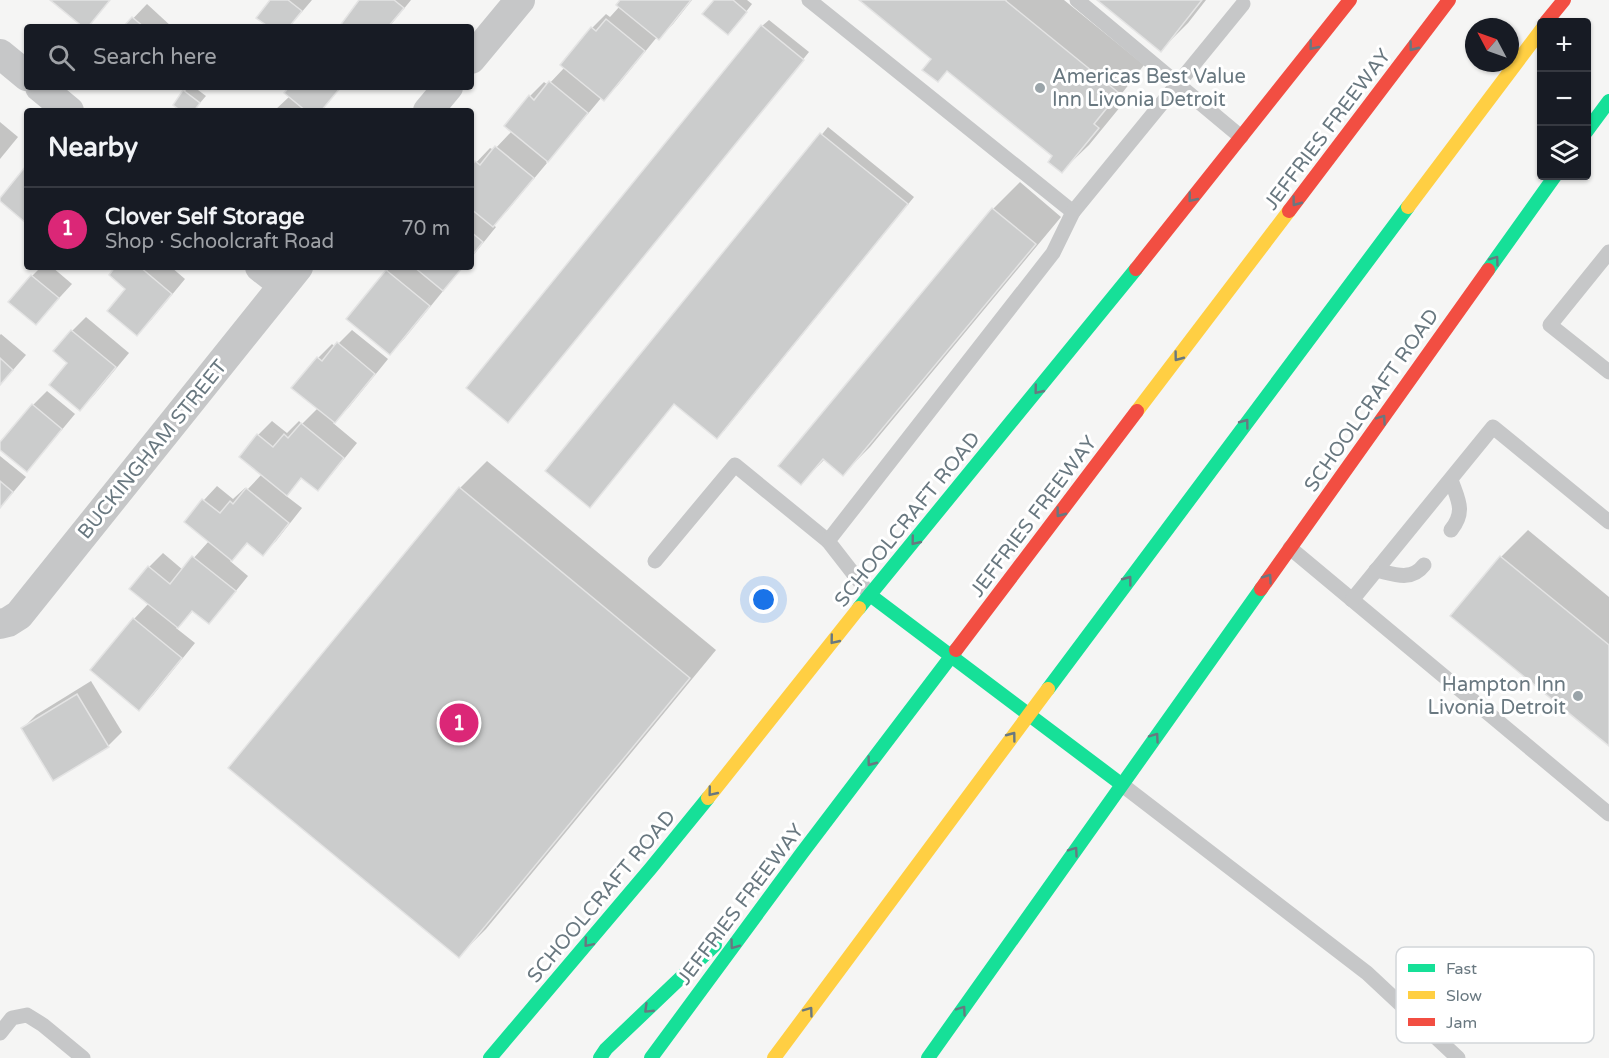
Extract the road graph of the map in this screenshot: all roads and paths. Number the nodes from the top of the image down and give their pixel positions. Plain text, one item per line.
1 (520, 0) edge
2 (809, 0) edge
3 (1077, 0) edge
4 (1350, 0) edge
5 (1449, 0) edge
6 (1564, 0) edge
7 (1243, 4) dead end
8 (1549, 18) edge
9 (1537, 35) edge
10 (0, 54) edge
11 (474, 55) edge
12 (24, 74) edge
13 (1177, 83) junction
14 (44, 90) edge
15 (446, 90) edge
16 (1609, 100) edge
17 (65, 108) edge
18 (430, 108) edge
19 (1591, 126) edge
20 (1241, 137) junction
21 (1553, 180) edge
22 (1073, 212) junction
23 (1609, 252) edge
24 (270, 270) edge
25 (291, 276) edge
26 (1609, 372) edge
27 (1451, 480) junction
28 (1609, 522) edge
29 (1451, 530) dead end
30 (828, 541) junction
31 (1290, 548) junction
32 (655, 561) dead end
33 (1424, 565) dead end
34 (1376, 570) junction
35 (870, 595) junction
36 (1352, 600) junction
37 (0, 624) edge
38 (992, 763) junction
39 (1121, 784) junction
40 (1609, 814) edge
41 (781, 881) junction
42 (834, 999) dead end
43 (1396, 1000) edge
44 (0, 1033) edge
45 (1442, 1043) edge
46 (83, 1058) edge
47 (490, 1058) edge
48 (600, 1058) edge
49 (651, 1058) edge
50 (774, 1058) edge
51 (928, 1058) edge
52 (1458, 1058) edge

1 - 11 street
2 - 22 lane
3 - 13 lane
4 -> 20 main road, SCHOOLCRAFT ROAD
5 -> 41 main road, JEFFRIES FREEWAY
6 - 8 main road
7 - 13 lane
38 -> 9 main road
10 - 12 street
13 - 20 lane
13 - 22 lane
14 - 17 street
15 - 18 street
16 - 19 main road
20 -> 35 main road, SCHOOLCRAFT ROAD
31 -> 21 main road, SCHOOLCRAFT ROAD
22 - 30 lane
23 - 26 lane
24 - 25 street
25 - 37 street, BUCKINGHAM STREET
27 - 28 lane
27 - 29 lane
27 - 34 lane
30 - 32 lane
30 - 35 lane
31 - 36 lane
39 -> 31 main road, SCHOOLCRAFT ROAD
33 - 34 lane
34 - 36 lane
35 - 39 main road
35 -> 47 main road, SCHOOLCRAFT ROAD
36 - 40 lane
38 - 42 main road
50 -> 38 main road
39 - 43 lane
51 -> 39 main road, SCHOOLCRAFT ROAD
41 -> 48 main road
41 -> 49 main road, JEFFRIES FREEWAY
44 - 46 lane
45 - 52 lane

